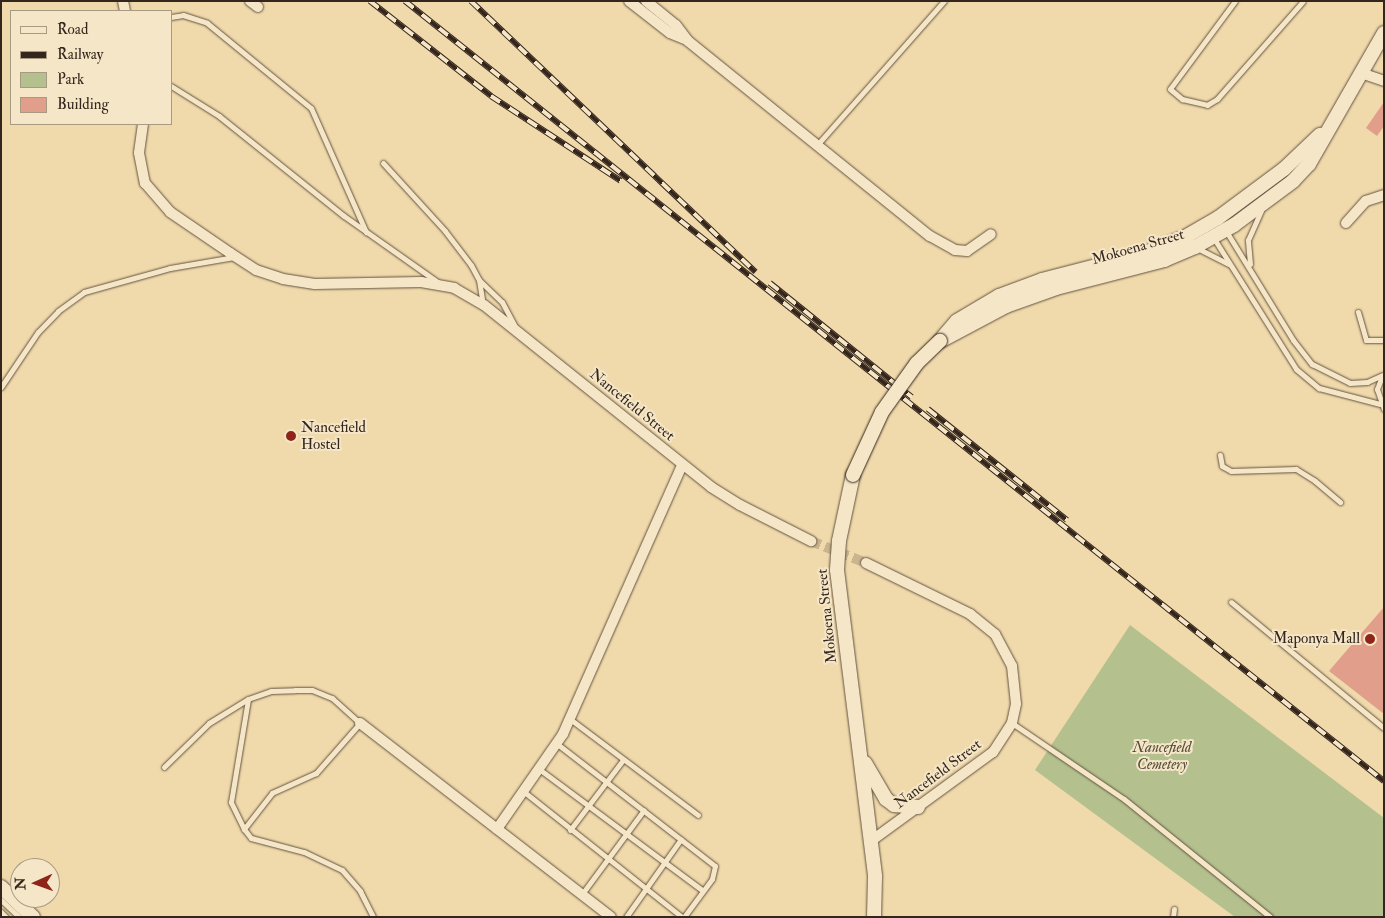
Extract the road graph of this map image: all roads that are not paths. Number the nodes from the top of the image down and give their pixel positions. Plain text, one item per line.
1 (629, 1) edge
2 (646, 1) edge
3 (944, 1) edge
4 (1235, 1) edge
5 (1303, 1) edge
6 (172, 18) edge
7 (1384, 33) edge
8 (688, 40) junction
9 (1361, 73) junction
10 (1384, 81) edge
11 (172, 87) edge
12 (1334, 120) junction
13 (143, 125) edge
14 (818, 145) junction
15 (383, 164) dead end
16 (1384, 194) edge
17 (1266, 202) junction
18 (1212, 222) junction
19 (1346, 223) dead end
20 (366, 232) junction
21 (991, 234) dead end
22 (1220, 234) junction
23 (1195, 247) junction
24 (235, 256) junction
25 (1250, 265) junction
26 (1236, 272) junction
27 (479, 280) junction
28 (439, 283) junction
29 (484, 305) junction
30 (1358, 312) dead end
31 (961, 326) junction
32 (519, 333) junction
33 (1384, 340) edge
34 (1383, 374) edge
35 (1, 387) edge
36 (1382, 407) edge
37 (1220, 455) dead end
38 (682, 466) junction
39 (1340, 502) dead end
40 (812, 541) tunnel mouth
41 (866, 563) tunnel mouth
42 (1231, 602) dead end
43 (248, 699) junction
44 (570, 719) junction
45 (360, 723) junction
46 (1012, 723) junction
47 (1384, 728) edge
48 (556, 744) junction
49 (859, 748) junction
50 (623, 760) junction
51 (164, 767) dead end
52 (538, 769) junction
53 (607, 782) junction
54 (523, 791) junction
55 (588, 804) junction
56 (918, 807) junction
57 (644, 810) junction
58 (698, 815) dead end
59 (497, 828) junction
60 (244, 829) junction
61 (570, 830) junction
62 (626, 834) junction
63 (681, 839) junction
64 (871, 841) junction
65 (608, 859) junction
66 (664, 863) junction
67 (1, 887) edge
68 (646, 890) junction
69 (703, 891) junction
70 (582, 894) junction
71 (1, 900) edge
72 (1174, 909) dead end
73 (1, 912) edge
74 (6, 917) edge
75 (19, 917) edge
76 (33, 917) edge
77 (373, 917) edge
78 (611, 917) edge
79 (626, 917) edge
80 (683, 917) edge
81 (874, 917) edge
82 (1173, 917) edge
83 (1270, 917) edge

1 - 8 street
2 - 8 street
3 - 14 lane
4 - 5 lane
6 - 20 lane
7 - 9 main road, Mokoena Street
8 - 14 street
9 - 10 street
9 - 12 main road, Mokoena Street
11 - 20 lane
12 - 17 main road, Mokoena Street
12 - 18 main road, Mokoena Street
13 - 24 street
14 - 21 street
15 - 27 lane
16 - 19 street
17 - 22 main road, Mokoena Street
17 - 25 lane
18 - 22 lane
18 - 22 lane
18 - 31 main road, Mokoena Street
20 - 28 lane
22 - 23 main road, Mokoena Street
22 - 25 lane
22 - 26 lane
23 - 26 lane
23 - 31 main road, Mokoena Street
24 - 28 street
24 - 35 lane
25 - 34 lane
26 - 36 lane
27 - 29 lane
27 - 32 lane
28 - 29 street, Nancefield Street
29 - 32 street, Nancefield Street
30 - 33 lane
31 - 49 main road, Mokoena Street, bridge
32 - 38 street, Nancefield Street
34 - 36 lane
37 - 39 lane
38 - 40 street, Nancefield Street
38 - 44 street
41 - 46 street, Nancefield Street
42 - 47 lane
43 - 45 lane
43 - 51 lane
43 - 60 lane
44 - 48 street
44 - 50 lane
45 - 59 street
45 - 60 lane
46 - 56 street, Nancefield Street
46 - 83 lane
48 - 52 street
48 - 53 lane
49 - 56 main road
49 - 64 main road, Mokoena Street
50 - 53 lane
50 - 58 lane
52 - 54 street
52 - 55 lane
53 - 55 lane
53 - 57 lane
54 - 59 street
54 - 61 lane
55 - 61 lane
55 - 62 lane
56 - 64 street, Nancefield Street
57 - 62 lane
57 - 63 lane
59 - 70 street
60 - 77 lane
61 - 65 lane
62 - 65 lane
62 - 66 lane
63 - 66 lane
63 - 69 lane
64 - 81 main road, Mokoena Street
65 - 68 lane
65 - 70 lane
66 - 68 lane
66 - 69 lane
67 - 76 main road
68 - 79 lane
68 - 80 lane
69 - 80 lane
70 - 78 street
71 - 75 lane
72 - 82 lane
73 - 74 lane

